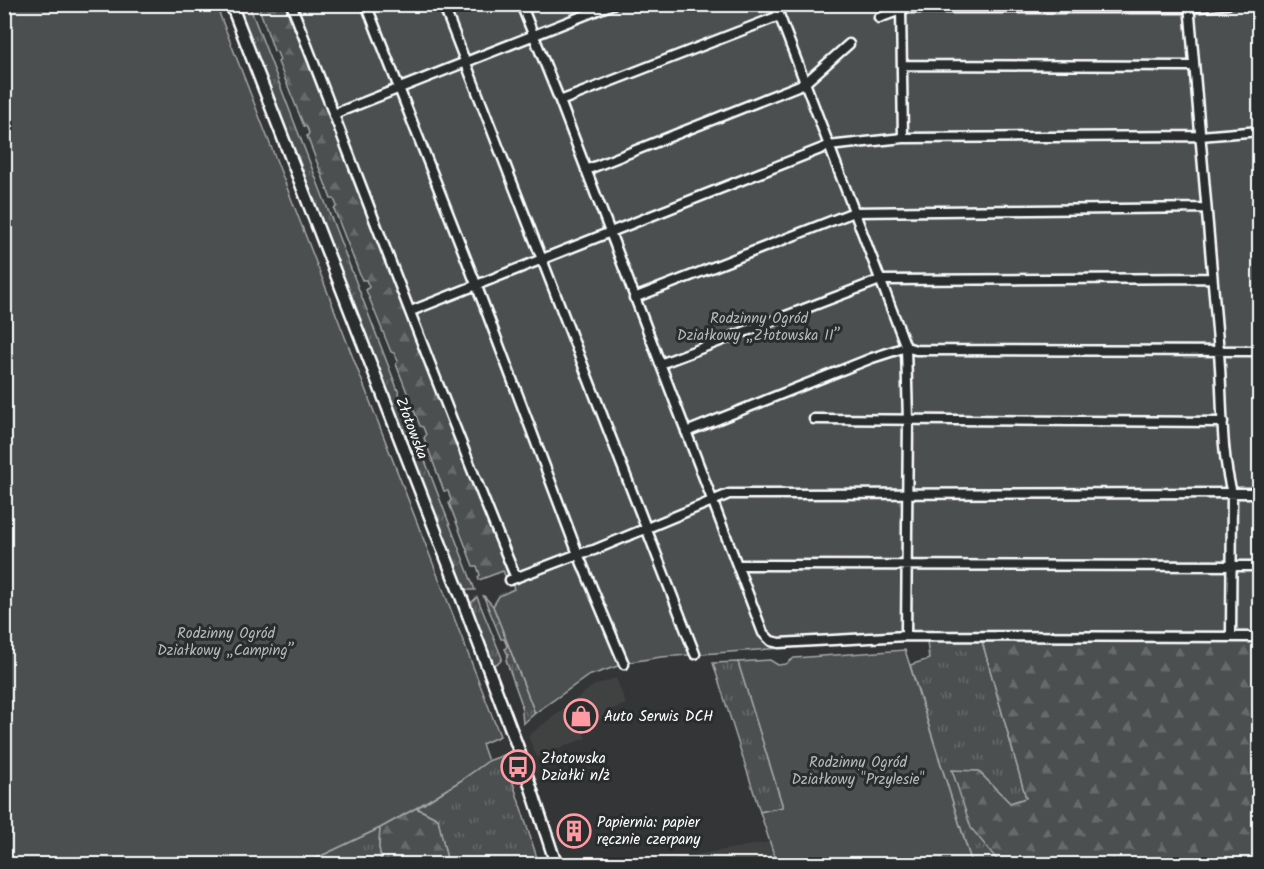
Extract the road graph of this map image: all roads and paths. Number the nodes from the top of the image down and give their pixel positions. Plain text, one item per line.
1 (231, 4) edge
2 (291, 4) edge
3 (366, 4) edge
4 (443, 4) edge
5 (521, 4) edge
6 (613, 4) edge
7 (775, 4) edge
8 (1228, 4) edge
9 (1190, 6) edge
10 (899, 7) edge
11 (779, 16) junction
12 (879, 18) dead end
13 (533, 36) junction
14 (849, 44) dead end
15 (465, 63) junction
16 (902, 65) junction
17 (1194, 66) junction
18 (805, 83) junction
19 (399, 89) junction
20 (560, 101) junction
21 (334, 114) junction
22 (1260, 131) edge
23 (1200, 136) junction
24 (903, 138) junction
25 (828, 146) junction
26 (586, 170) junction
27 (1206, 208) junction
28 (854, 212) junction
29 (609, 232) junction
30 (541, 259) junction
31 (1212, 278) junction
32 (880, 280) junction
33 (476, 284) junction
34 (634, 298) junction
35 (411, 311) junction
36 (906, 347) junction
37 (1219, 350) junction
38 (1260, 351) edge
39 (660, 364) junction
40 (814, 419) dead end
41 (908, 421) junction
42 (1223, 422) junction
43 (686, 432) junction
44 (907, 493) junction
45 (1232, 493) junction
46 (1260, 493) edge
47 (713, 502) junction
48 (646, 528) junction
49 (578, 554) junction
50 (739, 565) junction
51 (907, 565) junction
52 (1231, 566) junction
53 (1260, 566) edge
54 (906, 636) junction
55 (1231, 637) junction
56 (1260, 637) edge
57 (695, 654) dead end
58 (624, 664) dead end
59 (556, 864) edge

1 - 59 street, Złotowska
2 - 21 street
3 - 19 street
4 - 15 street
5 - 13 street
6 - 13 street
7 - 11 street
8 - 9 street
9 - 10 street
9 - 17 street
10 - 12 street
10 - 16 street
11 - 18 street
11 - 20 street
13 - 15 street
13 - 20 street
14 - 18 street
15 - 19 street
15 - 30 street
16 - 17 street
16 - 24 street
17 - 23 street
18 - 25 street
18 - 26 street
19 - 21 street
19 - 33 street
20 - 26 street
21 - 35 street
22 - 23 street
23 - 24 street
23 - 27 street
24 - 25 street
25 - 28 street
25 - 29 street
26 - 29 street
27 - 28 street
27 - 31 street
28 - 32 street
28 - 34 street
29 - 30 street
29 - 34 street
30 - 33 street
30 - 48 street
31 - 32 street
31 - 37 street
32 - 36 street
32 - 39 street
33 - 35 street
33 - 49 street
34 - 39 street
35 - 49 street
36 - 37 street
36 - 41 street
36 - 43 street
37 - 38 street
37 - 42 street
39 - 43 street
40 - 41 street
41 - 42 street
41 - 44 street
42 - 45 street
43 - 47 street
44 - 45 street
44 - 47 street
44 - 51 street
45 - 46 street
45 - 52 street
47 - 48 street
47 - 50 street
48 - 49 street
48 - 57 street
49 - 58 street
50 - 51 street
50 - 54 street
51 - 52 street
51 - 54 street
52 - 53 street
52 - 55 street
54 - 55 street
55 - 56 street

